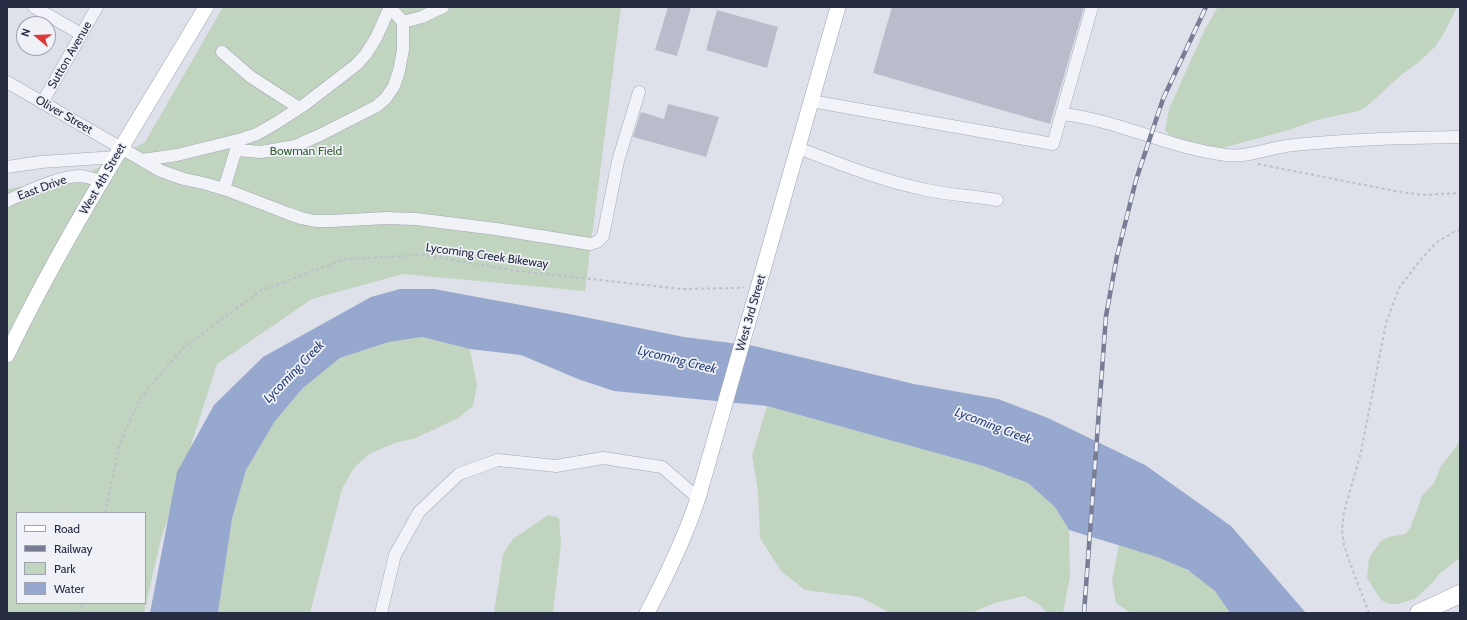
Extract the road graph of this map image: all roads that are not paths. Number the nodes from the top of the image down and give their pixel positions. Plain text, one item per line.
1 (34, 7) edge
2 (97, 7) edge
3 (206, 7) edge
4 (390, 7) edge
5 (443, 7) edge
6 (838, 7) edge
7 (1092, 7) edge
8 (403, 22) junction
9 (81, 34) junction
10 (222, 52) dead end
11 (9, 88) edge
12 (639, 92) dead end
13 (811, 102) junction
14 (42, 103) junction
15 (299, 108) junction
16 (1062, 114) junction
17 (1460, 136) edge
18 (237, 145) junction
19 (798, 148) junction
20 (118, 153) junction
21 (142, 160) junction
22 (7, 167) edge
23 (101, 182) junction
24 (224, 189) junction
25 (997, 200) dead end
26 (7, 201) edge
27 (7, 355) edge
28 (698, 498) junction
29 (1460, 594) edge
30 (1426, 610) edge
31 (381, 613) edge
32 (647, 613) edge

1 - 9 street
2 - 9 street, Sutton Avenue
3 - 20 main road, West 4th Street
4 - 8 street
4 - 15 street
5 - 8 street
6 - 13 main road, West 3rd Street
7 - 16 street
8 - 18 street
9 - 14 street, Sutton Avenue
10 - 15 street
11 - 14 street, Oliver Street
12 - 24 street, Oliver Street
13 - 16 street
13 - 19 main road, West 3rd Street
14 - 20 street, Oliver Street
15 - 18 street
16 - 17 street
18 - 21 street
18 - 24 street
19 - 25 street
19 - 28 main road, West 3rd Street
20 - 21 street, Oliver Street
20 - 22 street
20 - 23 main road, West 4th Street
21 - 24 street, Oliver Street
23 - 26 street, East Drive
23 - 27 main road, West 4th Street
28 - 31 street
28 - 32 main road, West 3rd Street
29 - 30 highway

